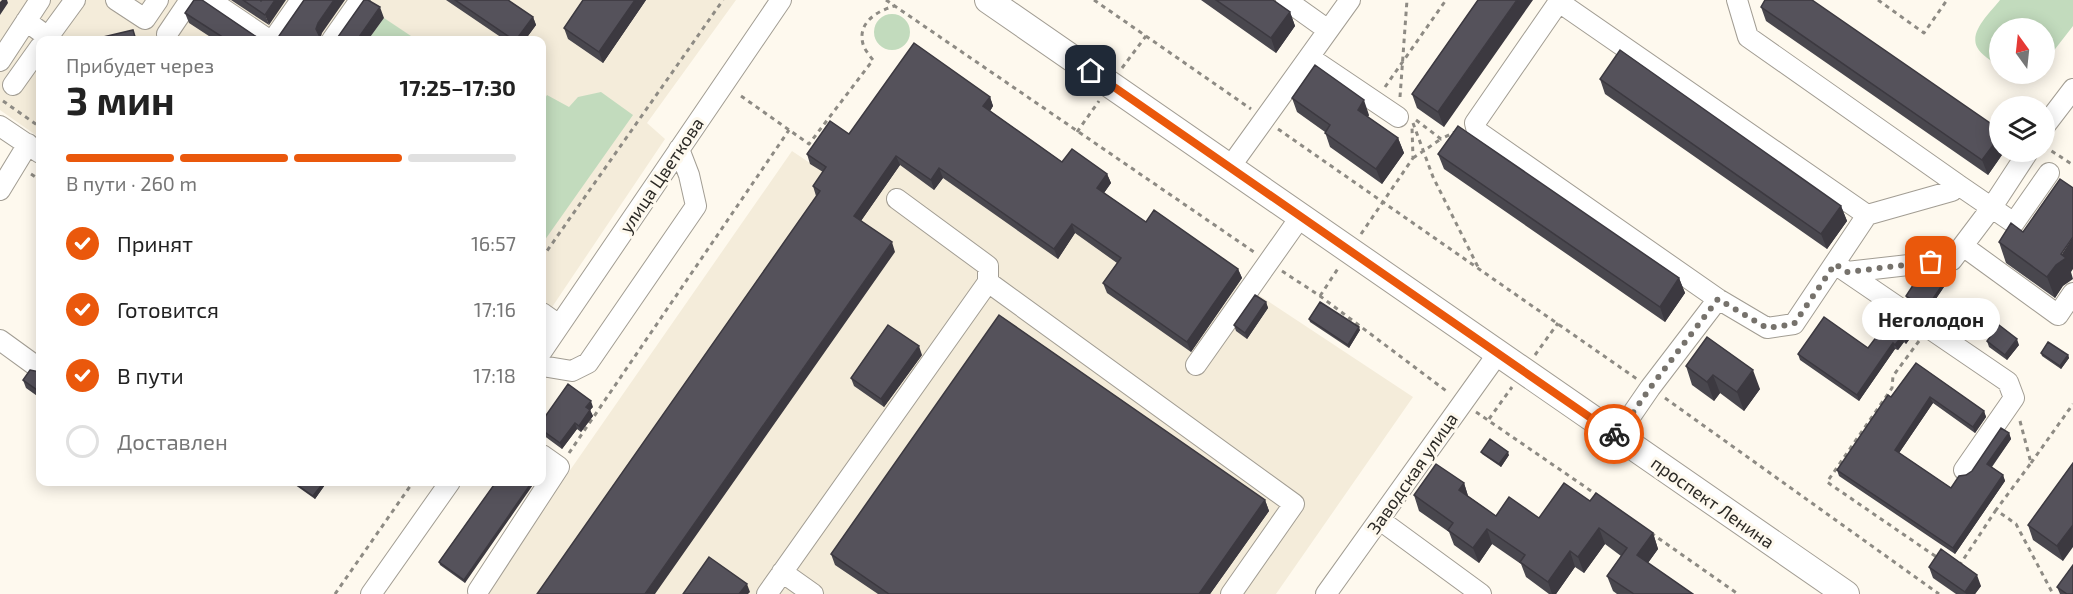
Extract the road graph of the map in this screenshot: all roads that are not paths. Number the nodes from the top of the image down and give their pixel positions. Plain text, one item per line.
1 (40, 0) edge
2 (75, 0) edge
3 (116, 0) edge
4 (158, 0) edge
5 (190, 0) edge
6 (210, 0) edge
7 (301, 0) edge
8 (360, 0) edge
9 (781, 0) edge
10 (988, 0) edge
11 (1286, 0) edge
12 (1350, 0) edge
13 (1737, 0) edge
14 (1560, 1) edge
15 (145, 19) junction
16 (26, 21) junction
17 (1328, 30) junction
18 (40, 36) edge
19 (49, 36) edge
20 (170, 36) edge
21 (172, 36) edge
22 (265, 36) edge
23 (274, 36) edge
24 (335, 36) edge
25 (36, 54) edge
26 (1309, 57) junction
27 (0, 61) edge
28 (2073, 89) edge
29 (7, 92) edge
30 (2055, 113) edge
31 (1405, 117) road end
32 (0, 126) edge
33 (34, 149) edge
34 (679, 149) junction
35 (2021, 162) edge
36 (1230, 167) junction
37 (2049, 173) dead end
38 (1957, 184) junction
39 (0, 190) edge
40 (897, 199) dead end
41 (1992, 207) junction
42 (1867, 215) junction
43 (1301, 216) junction
44 (1963, 246) junction
45 (1841, 268) junction
46 (988, 282) junction
47 (2073, 293) edge
48 (1718, 299) junction
49 (546, 316) edge
50 (559, 325) junction
51 (0, 340) edge
52 (546, 345) edge
53 (1498, 352) junction
54 (1196, 364) dead end
55 (36, 366) edge
56 (546, 367) edge
57 (1617, 436) junction
58 (546, 458) edge
59 (1964, 470) dead end
60 (447, 486) edge
61 (1380, 520) junction
62 (782, 572) junction
63 (478, 591) dead end
64 (371, 594) edge
65 (767, 594) edge
66 (813, 594) edge
67 (1231, 594) edge
68 (1326, 594) edge
69 (1481, 594) edge
70 (1846, 594) edge

1 - 16 street
2 - 19 street
3 - 15 street
4 - 15 street
5 - 21 street
6 - 22 street
7 - 23 street
8 - 24 street
9 - 34 street, улица Цветкова
10 - 36 main road, проспект Ленина
11 - 17 street
12 - 17 street
13 - 38 street
14 - 42 street
14 - 48 street
15 - 20 street
16 - 18 street
16 - 27 street
17 - 26 street
25 - 29 street
26 - 31 street
26 - 36 street
28 - 30 street
32 - 33 street
33 - 39 street
34 - 50 street, улица Цветкова
34 - 56 street
35 - 41 street
36 - 43 main road, проспект Ленина
37 - 41 street
38 - 41 street
38 - 42 street
40 - 46 street
41 - 44 street
42 - 45 street
43 - 53 main road, проспект Ленина
43 - 54 street
44 - 45 street
44 - 47 street
45 - 48 street
45 - 59 street
46 - 62 street
46 - 67 street
48 - 57 street
49 - 50 street
50 - 52 street, улица Цветкова
51 - 55 street
53 - 57 main road, проспект Ленина
53 - 61 street, Заводская улица
57 - 70 main road, проспект Ленина
58 - 63 street
60 - 64 street
61 - 68 street, Заводская улица
61 - 69 street
62 - 65 street
62 - 66 street

